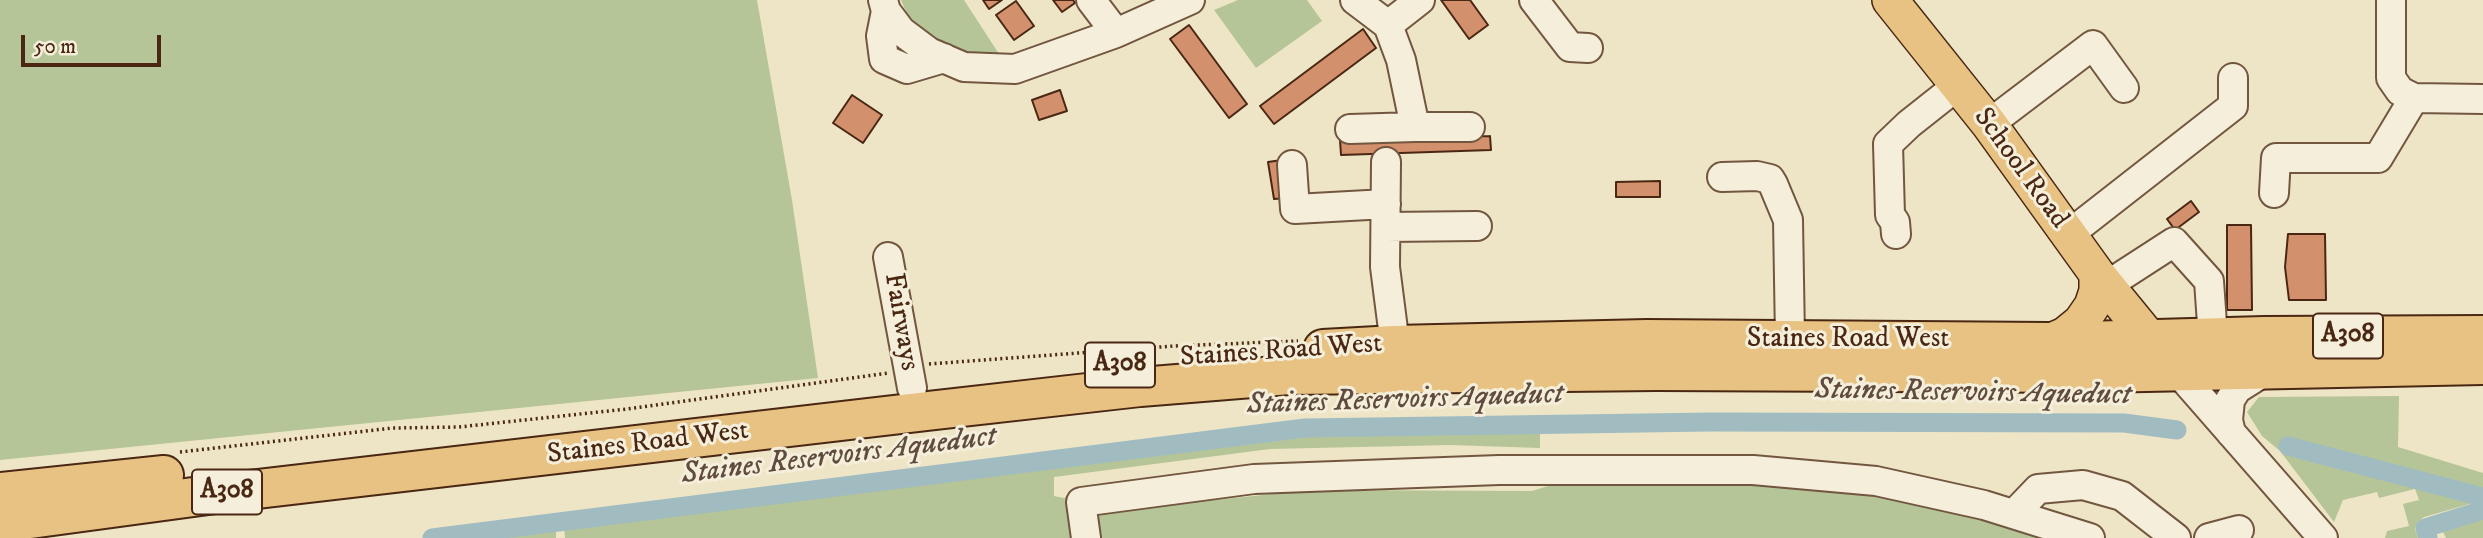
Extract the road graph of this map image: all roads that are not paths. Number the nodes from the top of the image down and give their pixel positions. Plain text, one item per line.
1 (1091, 0) edge
2 (1190, 0) edge
3 (1355, 0) edge
4 (1420, 0) edge
5 (1534, 0) edge
6 (1890, 0) edge
7 (2391, 0) edge
8 (885, 5) edge
9 (1388, 25) junction
10 (1116, 33) junction
11 (1588, 48) dead end
12 (2233, 78) dead end
13 (1957, 86) junction
14 (2124, 88) dead end
15 (2414, 98) junction
16 (2483, 99) edge
17 (1989, 124) junction
18 (1415, 127) junction
19 (1470, 127) dead end
20 (1350, 129) dead end
21 (1386, 162) dead end
22 (1292, 165) dead end
23 (1722, 177) dead end
24 (2274, 193) dead end
25 (1386, 216) junction
26 (1477, 226) dead end
27 (1896, 234) dead end
28 (2068, 235) junction
29 (889, 256) dead end
30 (2102, 280) junction
31 (2483, 335) edge
32 (1790, 338) junction
33 (2213, 338) junction
34 (2149, 339) junction
35 (2049, 342) junction
36 (1395, 345) junction
37 (2483, 365) edge
38 (2267, 370) junction
39 (2178, 372) junction
40 (910, 375) junction
41 (2231, 433) junction
42 (0, 492) edge
43 (2014, 514) junction
44 (0, 523) edge
45 (2239, 530) dead end
46 (2314, 535) edge
47 (1086, 538) edge
48 (2090, 538) edge
49 (2176, 538) edge
50 (2209, 538) edge

1 - 10 street
2 - 10 street
3 - 9 street
4 - 9 street
5 - 11 street
6 - 13 main road, School Road
7 - 15 street
8 - 10 street
9 - 18 street
12 - 28 street
13 - 17 main road, School Road
13 - 27 street
14 - 17 street
15 - 16 street
15 - 24 street
17 - 28 main road, School Road
18 - 19 street
18 - 20 street
21 - 25 street
22 - 25 street
23 - 32 street
25 - 26 street
25 - 36 street
28 - 30 main road, School Road
29 - 40 street, Fairways
30 - 33 street
30 - 34 main road, School Road
30 - 35 main road
31 - 33 highway, A308
32 - 35 highway, Staines Road West / A308
32 - 36 highway, Staines Road West / A308
33 - 34 highway, A308
34 - 35 highway, Staines Road West / A308
34 - 39 main road, School Road
36 - 40 highway, Staines Road West / A308
37 - 38 highway, A308
38 - 39 highway, A308
38 - 41 street
39 - 41 street
39 - 44 highway, Staines Road West / A308
40 - 42 highway, Staines Road West / A308
41 - 46 street
43 - 47 street
43 - 48 street
43 - 49 street
45 - 50 street

